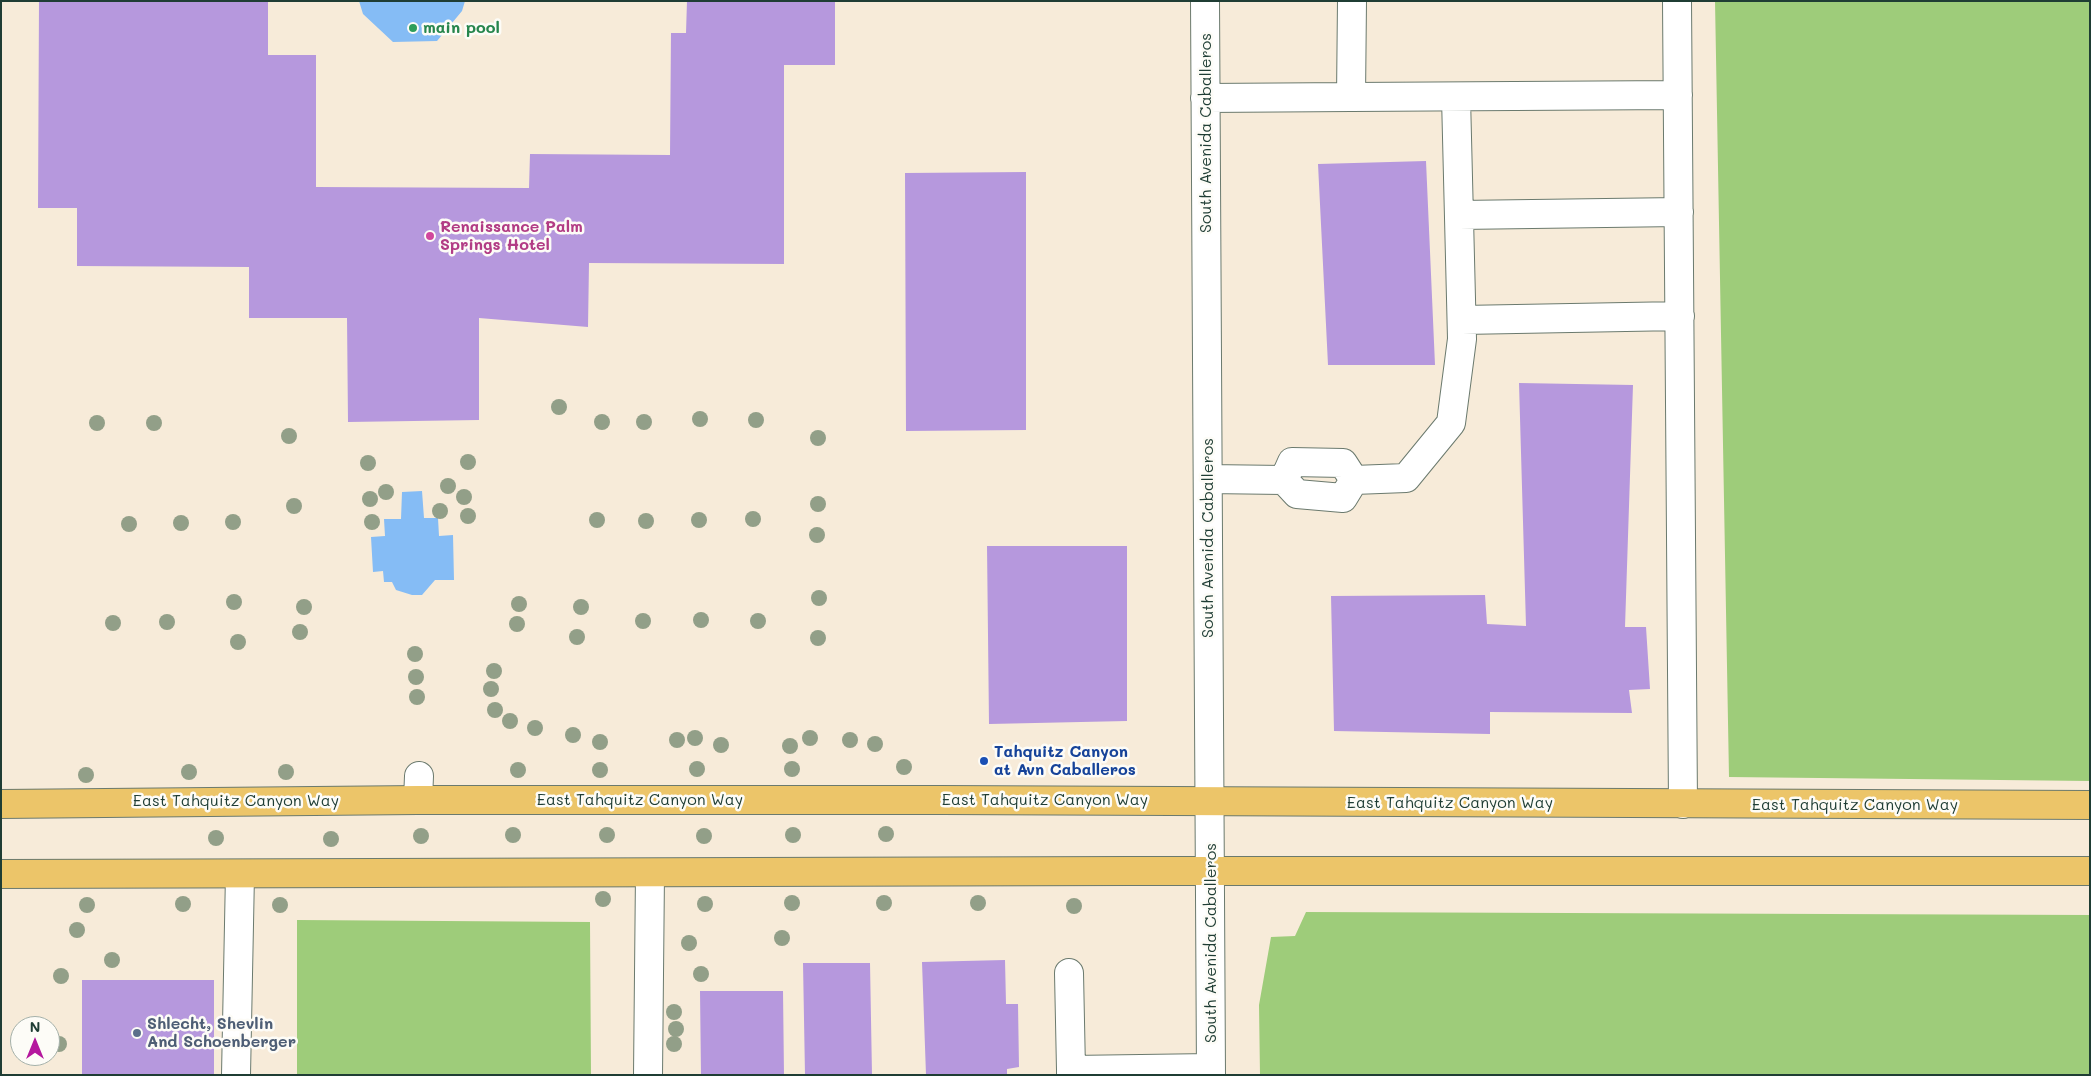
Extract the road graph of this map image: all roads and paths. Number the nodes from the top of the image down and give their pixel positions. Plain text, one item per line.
1 (1205, 1) edge
2 (1352, 1) edge
3 (1678, 1) edge
4 (1678, 95) junction
5 (1456, 96) junction
6 (1351, 97) junction
7 (1205, 98) junction
8 (1679, 212) junction
9 (1459, 215) junction
10 (1680, 316) junction
11 (1462, 320) junction
12 (1208, 479) junction
13 (1210, 802) junction
14 (1, 804) edge
15 (1683, 804) junction
16 (2090, 805) edge
17 (1210, 871) junction
18 (2090, 871) edge
19 (1, 874) edge
20 (240, 874) junction
21 (650, 874) junction
22 (1069, 974) dead end
23 (1071, 1072) edge
24 (1211, 1072) edge
25 (236, 1075) edge
26 (648, 1075) edge

1 - 7 street, South Avenida Caballeros
2 - 6 street
3 - 4 street
4 - 5 street
4 - 8 street
5 - 6 street
5 - 9 street
6 - 7 street
7 - 12 street, South Avenida Caballeros
8 - 9 street
8 - 10 street
9 - 11 street
10 - 11 street
10 - 15 street
11 - 12 street
12 - 13 street, South Avenida Caballeros
13 - 14 main road, East Tahquitz Canyon Way
13 - 15 main road, East Tahquitz Canyon Way
13 - 17 street, South Avenida Caballeros
15 - 16 main road, East Tahquitz Canyon Way
17 - 18 main road
17 - 21 main road
17 - 24 street, South Avenida Caballeros
19 - 20 main road
20 - 21 main road
20 - 25 street
21 - 26 street
22 - 23 street
23 - 24 street

